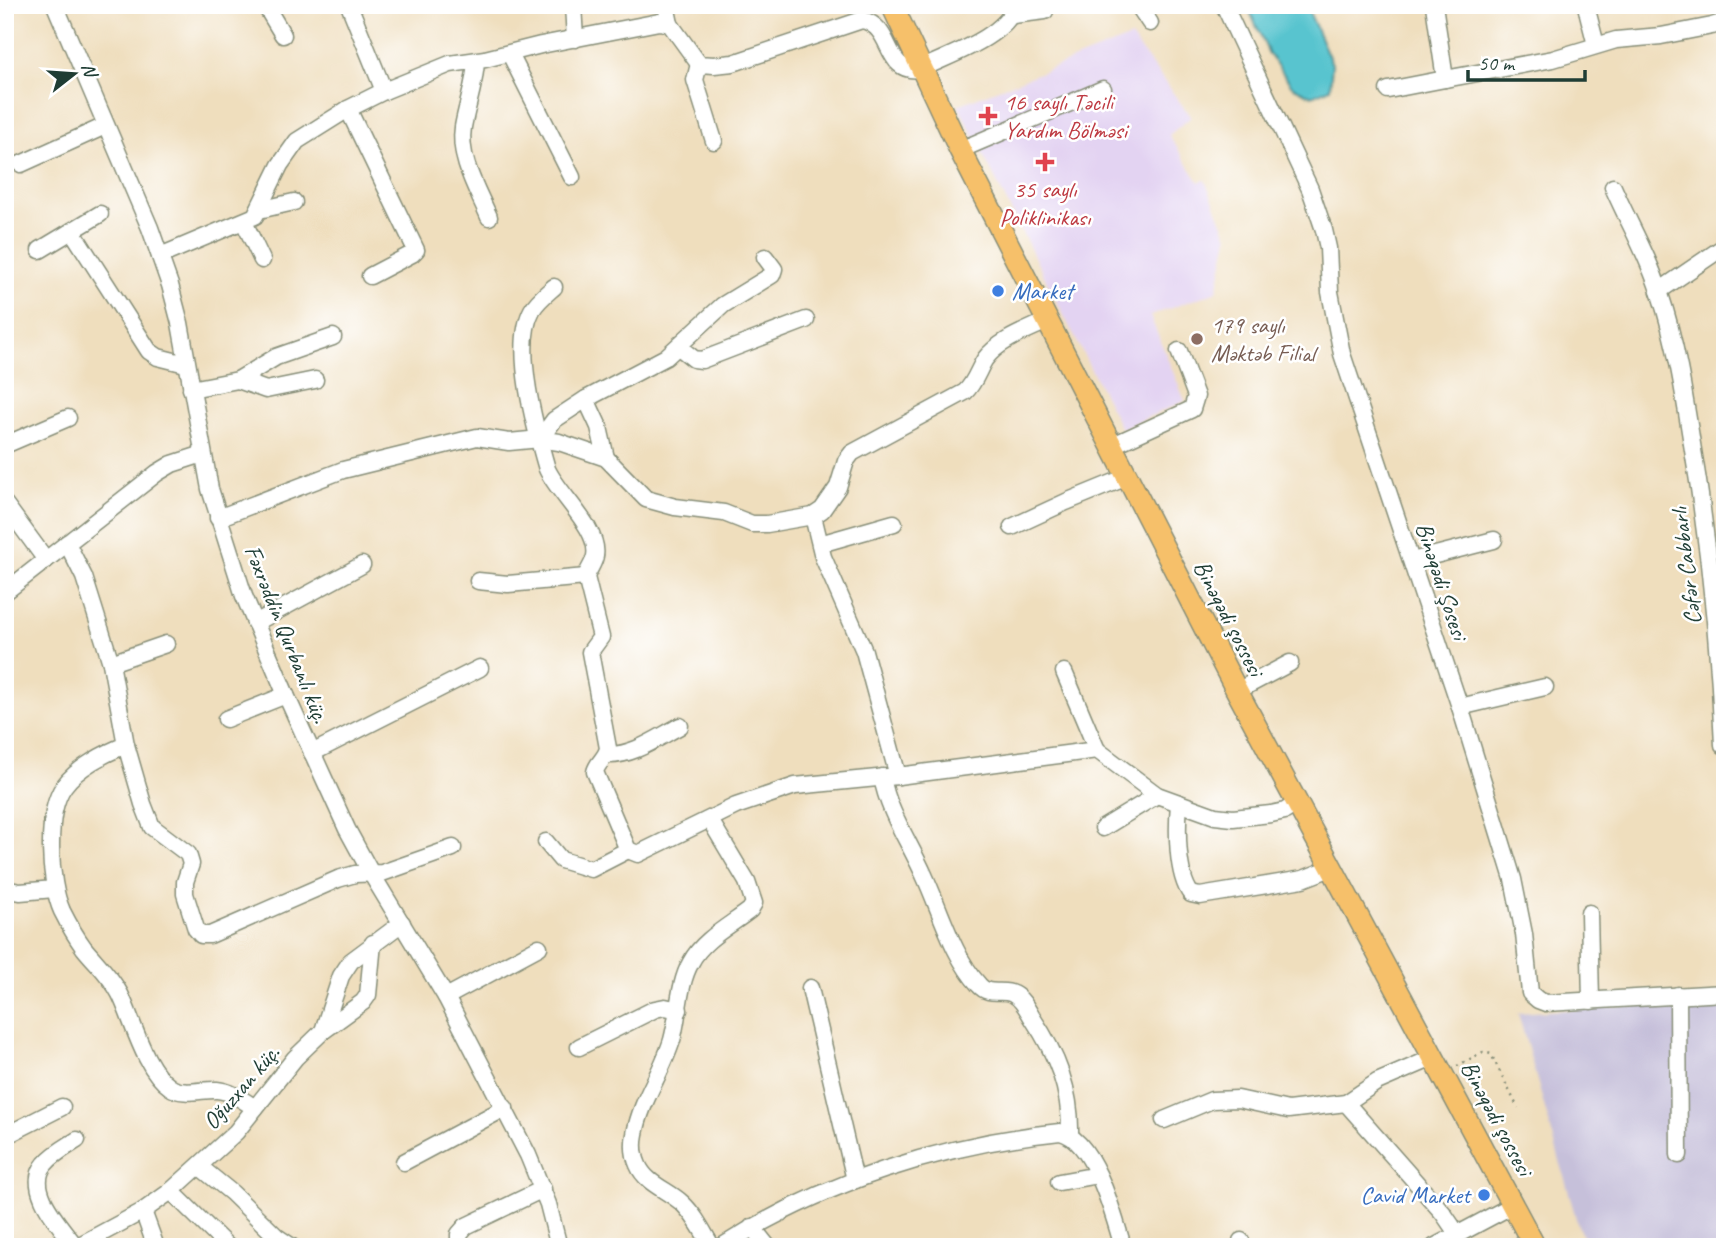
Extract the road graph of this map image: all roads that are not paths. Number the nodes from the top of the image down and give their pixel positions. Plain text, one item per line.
1 (55, 5) edge
2 (265, 5) edge
3 (349, 5) edge
4 (573, 5) edge
5 (666, 5) edge
6 (892, 5) edge
7 (1138, 5) edge
8 (1224, 5) edge
9 (1434, 5) edge
10 (1586, 6) edge
11 (1015, 10) edge
12 (1045, 11) dead end
13 (1725, 22) edge
14 (670, 23) junction
15 (1150, 23) dead end
16 (283, 35) dead end
17 (575, 39) junction
18 (1597, 45) junction
19 (510, 54) junction
20 (476, 61) junction
21 (699, 64) junction
22 (920, 69) junction
23 (1445, 79) junction
24 (1103, 89) dead end
25 (1388, 90) dead end
26 (384, 91) junction
27 (348, 109) junction
28 (105, 126) junction
29 (714, 141) dead end
30 (960, 150) junction
31 (21, 164) dead end
32 (572, 177) dead end
33 (1613, 187) dead end
34 (294, 202) dead end
35 (259, 210) junction
36 (100, 214) dead end
37 (489, 217) dead end
38 (244, 222) junction
39 (72, 231) junction
40 (1725, 246) edge
41 (40, 250) dead end
42 (160, 256) junction
43 (765, 257) dead end
44 (262, 260) dead end
45 (370, 276) dead end
46 (554, 287) dead end
47 (1659, 291) junction
48 (806, 320) dead end
49 (1046, 321) junction
50 (333, 337) dead end
51 (679, 347) junction
52 (1179, 351) dead end
53 (186, 364) junction
54 (239, 380) junction
55 (315, 380) dead end
56 (191, 389) junction
57 (586, 399) junction
58 (68, 418) dead end
59 (540, 439) junction
60 (5, 446) edge
61 (1111, 446) junction
62 (203, 454) junction
63 (606, 458) junction
64 (1127, 477) junction
65 (5, 504) edge
66 (813, 516) junction
67 (218, 518) junction
68 (894, 523) dead end
69 (1012, 527) dead end
70 (1494, 540) dead end
71 (68, 543) junction
72 (820, 544) junction
73 (46, 560) junction
74 (1412, 561) junction
75 (362, 565) dead end
76 (586, 577) junction
77 (478, 581) dead end
78 (5, 592) edge
79 (255, 622) junction
80 (166, 644) dead end
81 (111, 663) junction
82 (1290, 663) dead end
83 (480, 668) dead end
84 (1064, 672) dead end
85 (1723, 673) edge
86 (1545, 687) dead end
87 (1237, 691) junction
88 (286, 695) junction
89 (1460, 707) junction
90 (226, 719) dead end
91 (680, 726) dead end
92 (1723, 744) edge
93 (126, 745) junction
94 (1097, 750) junction
95 (312, 752) junction
96 (607, 755) junction
97 (890, 777) junction
98 (1157, 795) junction
99 (1180, 803) junction
100 (1296, 804) junction
101 (710, 820) junction
102 (1103, 828) dead end
103 (546, 842) dead end
104 (453, 848) dead end
105 (628, 850) junction
106 (1331, 868) junction
107 (371, 873) junction
108 (5, 889) edge
109 (54, 889) junction
110 (1589, 913) dead end
111 (402, 923) junction
112 (373, 943) junction
113 (539, 947) dead end
114 (810, 988) dead end
115 (1725, 993) edge
116 (1678, 995) junction
117 (446, 997) junction
118 (1591, 1001) junction
119 (679, 1010) junction
120 (323, 1031) junction
121 (579, 1047) dead end
122 (1439, 1065) junction
123 (1346, 1103) junction
124 (62, 1107) dead end
125 (255, 1108) junction
126 (505, 1108) junction
127 (1164, 1120) dead end
128 (1070, 1134) junction
129 (5, 1136) edge
130 (77, 1140) dead end
131 (1679, 1155) dead end
132 (404, 1162) dead end
133 (200, 1167) junction
134 (1098, 1175) junction
135 (855, 1180) junction
136 (1059, 1182) dead end
137 (543, 1189) junction
138 (172, 1191) junction
139 (1513, 1205) junction
140 (143, 1212) junction
141 (752, 1227) junction
142 (1458, 1235) junction
143 (76, 1247) edge
144 (156, 1247) edge
145 (228, 1247) edge
146 (292, 1247) edge
147 (459, 1247) edge
148 (559, 1247) edge
149 (712, 1247) edge
150 (721, 1247) edge
151 (768, 1247) edge
152 (1123, 1247) edge
153 (1434, 1247) edge
154 (1535, 1247) edge

1 - 28 street, Fəxrəddin Qurbanlı küç.
2 - 16 street
3 - 26 street
4 - 17 street
5 - 14 street
6 - 22 main road, Binəqədi şossesi
7 - 15 street
8 - 74 street, Binəqədi Şosesi
9 - 23 street
10 - 18 street
11 - 12 street
11 - 22 street
13 - 18 street
14 - 17 street
14 - 21 street
17 - 19 street
18 - 23 street
19 - 20 street
19 - 32 street
20 - 26 street
20 - 37 street
21 - 22 street
21 - 29 street
22 - 30 main road, Binəqədi şossesi
23 - 25 street
24 - 30 street
26 - 27 street
27 - 35 street
27 - 45 street
28 - 31 street
28 - 42 street, Fəxrəddin Qurbanlı küç.
30 - 49 main road, Binəqədi şossesi
33 - 47 street, Cəfər Cabbarlı
34 - 35 street
35 - 38 street
36 - 39 street
38 - 42 street
38 - 44 street
39 - 41 street
39 - 53 street
40 - 47 street
42 - 53 street, Fəxrəddin Qurbanlı küç.
43 - 51 street
46 - 59 street
47 - 85 street, Cəfər Cabbarlı
48 - 51 street
49 - 61 main road, Binəqədi şossesi
49 - 66 street
50 - 54 street
51 - 57 street
52 - 61 street
53 - 56 street, Fəxrəddin Qurbanlı küç.
54 - 55 street
54 - 56 street
56 - 62 street, Fəxrəddin Qurbanlı küç.
57 - 59 street
57 - 63 street
58 - 60 street
59 - 63 street
59 - 67 street
59 - 76 street
61 - 64 main road, Binəqədi şossesi
62 - 67 street, Fəxrəddin Qurbanlı küç.
62 - 71 street
63 - 66 street
64 - 69 street
64 - 87 main road, Binəqədi şossesi
65 - 73 street
66 - 72 street
67 - 79 street, Fəxrəddin Qurbanlı küç.
68 - 72 street
70 - 74 street
71 - 73 street
71 - 81 street
72 - 97 street
73 - 78 street
74 - 89 street, Binəqədi Şosesi
75 - 79 street
76 - 77 street
76 - 96 street
79 - 88 street, Fəxrəddin Qurbanlı küç.
80 - 81 street
81 - 93 street
82 - 87 street
83 - 95 street
84 - 94 street
85 - 92 street, Cəfər Cabbarlı
86 - 89 street
87 - 100 main road, Binəqədi şossesi
88 - 90 street
88 - 95 street, Fəxrəddin Qurbanlı küç.
89 - 118 street, Binəqədi Şosesi
91 - 96 street
93 - 107 street
93 - 109 street
94 - 97 street
94 - 98 street
95 - 107 street, Fəxrəddin Qurbanlı küç.
96 - 105 street
97 - 101 street
97 - 128 street
98 - 99 street
98 - 102 street
99 - 100 street
99 - 106 street
100 - 106 main road, Binəqədi şossesi
101 - 105 street
101 - 119 street
103 - 105 street
104 - 107 street
106 - 122 main road, Binəqədi şossesi
107 - 111 street, Fəxrəddin Qurbanlı küç.
108 - 109 street
109 - 125 street
110 - 118 street
111 - 112 street, Oğuzxan küç.
111 - 117 street, Fəxrəddin Qurbanlı küç.
112 - 120 street, Oğuzxan küç.
112 - 120 street
113 - 117 street
114 - 135 street
115 - 116 street, Binəqədi Şosesi
116 - 118 street, Binəqədi Şosesi
116 - 131 street
117 - 126 street, Fəxrəddin Qurbanlı küç.
119 - 121 street
119 - 149 street
120 - 125 street, Oğuzxan küç.
122 - 123 street
122 - 139 main road, Binəqədi şossesi
123 - 127 street
123 - 142 street
124 - 129 street
125 - 133 street, Oğuzxan küç.
126 - 132 street
126 - 137 street, Fəxrəddin Qurbanlı küç.
128 - 134 street
128 - 135 street
130 - 143 street
133 - 138 street, Oğuzxan küç.
133 - 146 street
134 - 136 street
134 - 152 street
135 - 141 street
137 - 147 street
137 - 148 street, Fəxrəddin Qurbanlı küç.
138 - 140 street, Oğuzxan küç.
138 - 145 street
139 - 142 street
139 - 154 main road, Binəqədi şossesi
140 - 143 street, Oğuzxan küç.
140 - 144 street
141 - 150 street
141 - 151 street
142 - 153 street

